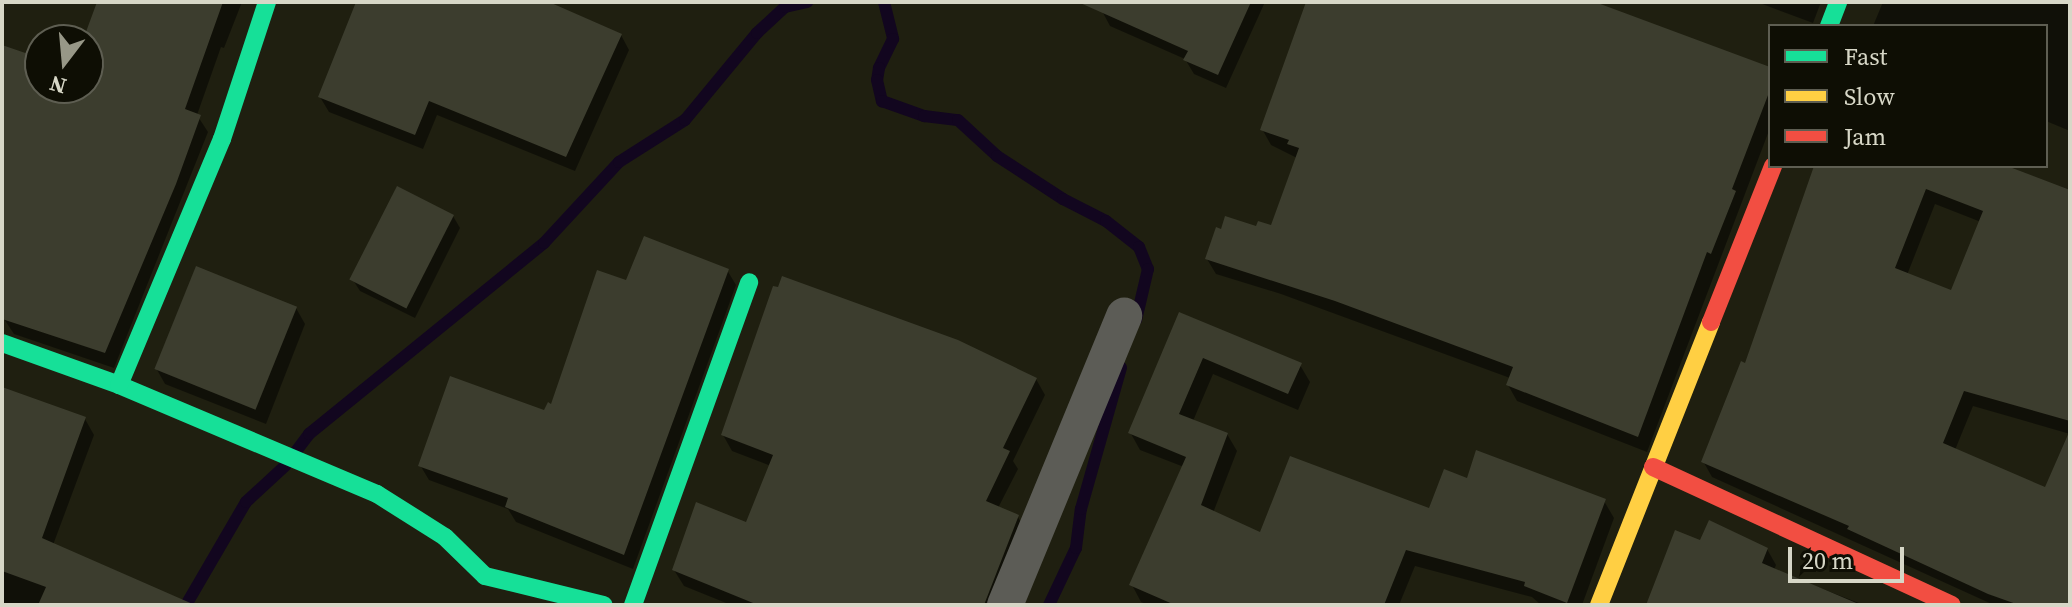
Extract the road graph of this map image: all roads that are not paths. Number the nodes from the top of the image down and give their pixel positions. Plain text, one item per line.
1 (267, 2) edge
2 (1838, 2) edge
3 (1830, 24) edge
4 (1772, 168) edge
5 (749, 282) dead end
6 (1124, 316) dead end
7 (2, 343) edge
8 (119, 385) junction
9 (1653, 467) junction
10 (604, 605) edge
11 (633, 605) edge
12 (1005, 605) edge
13 (1599, 605) edge
14 (1952, 605) edge

1 - 8 street
2 - 3 street
4 - 9 street
5 - 11 street
6 - 12 street
7 - 8 street
8 - 10 street
9 - 13 street
9 - 14 street

